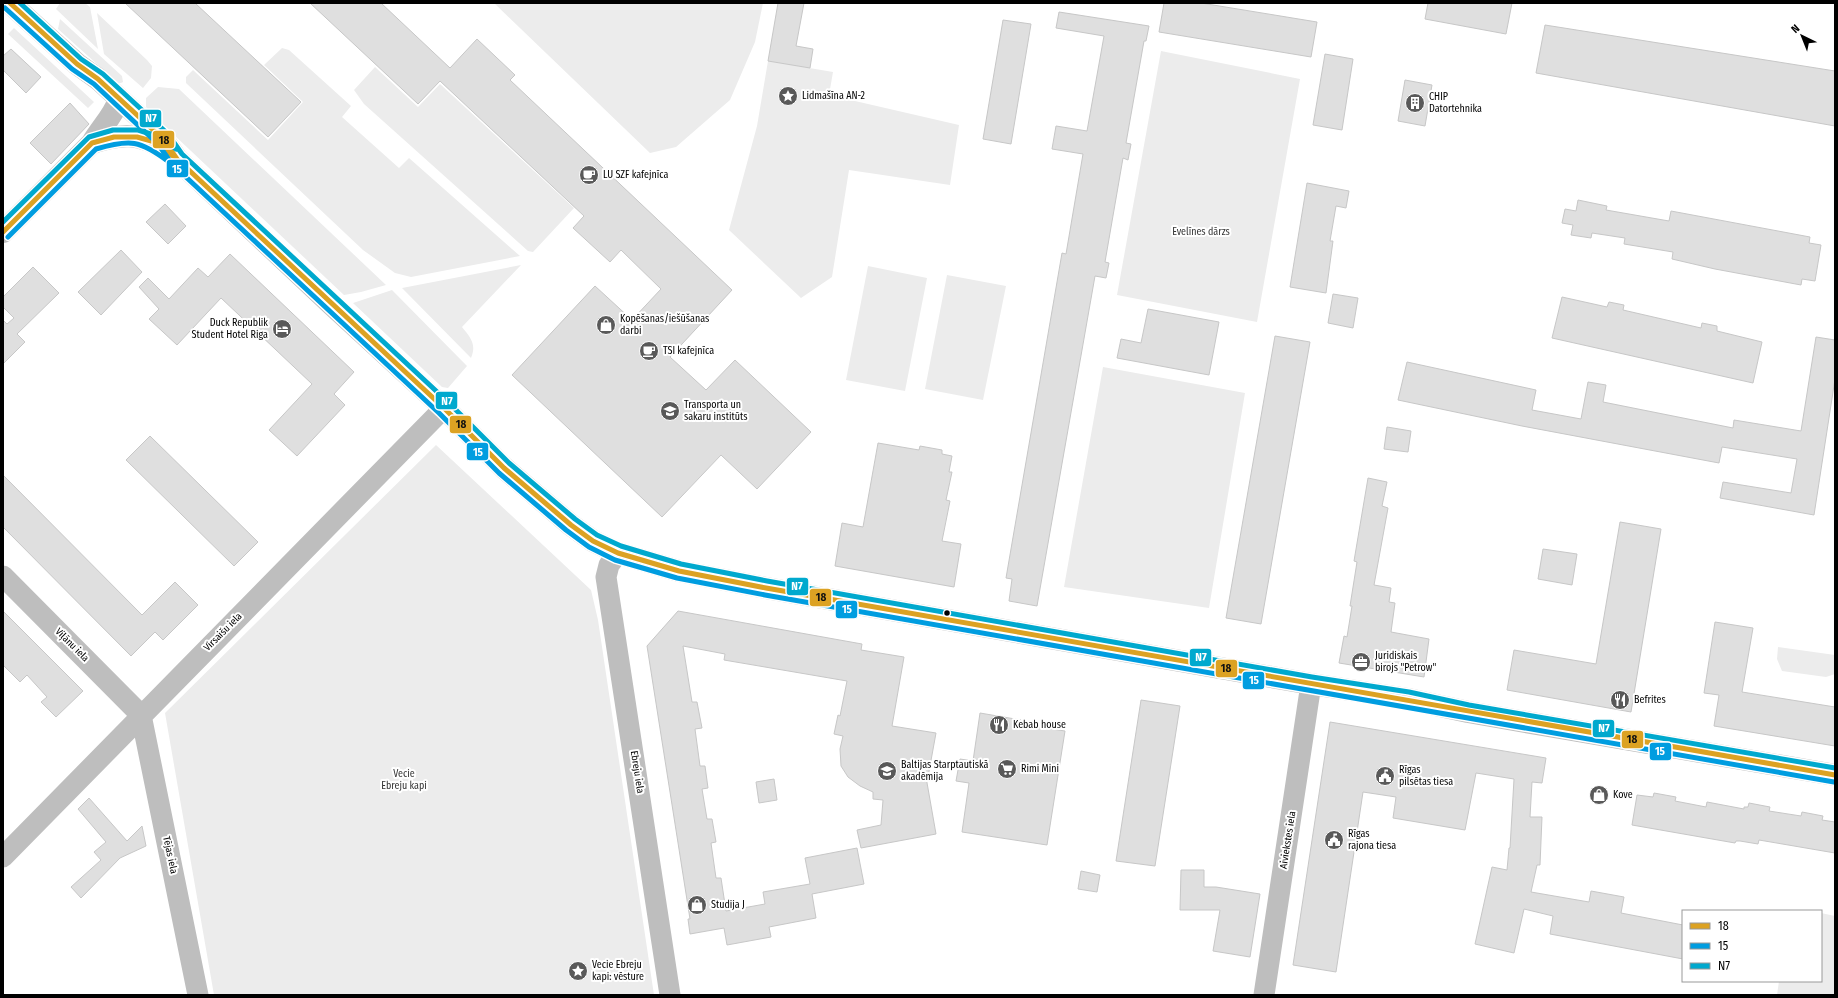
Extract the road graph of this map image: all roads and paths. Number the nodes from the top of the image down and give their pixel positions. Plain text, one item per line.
1 (10, 3) edge
2 (120, 100) junction
3 (92, 142) junction
4 (177, 159) junction
5 (3, 232) edge
6 (444, 408) junction
7 (618, 553) junction
8 (3, 576) edge
9 (1311, 684) junction
10 (141, 715) junction
11 (1835, 775) edge
12 (3, 857) edge
13 (198, 995) edge
14 (670, 995) edge
15 (1264, 995) edge

1 - 2 street
2 - 3 street
2 - 4 street
3 - 4 street
3 - 5 street
4 - 6 street
6 - 7 street
6 - 10 street, Virsaišu iela
7 - 9 street
7 - 14 street, Ebreju iela
8 - 10 street, Viļānu iela
9 - 11 street
9 - 15 street, Aiviekstes iela
10 - 12 street, Virsaišu iela
10 - 13 street, Tējas iela

